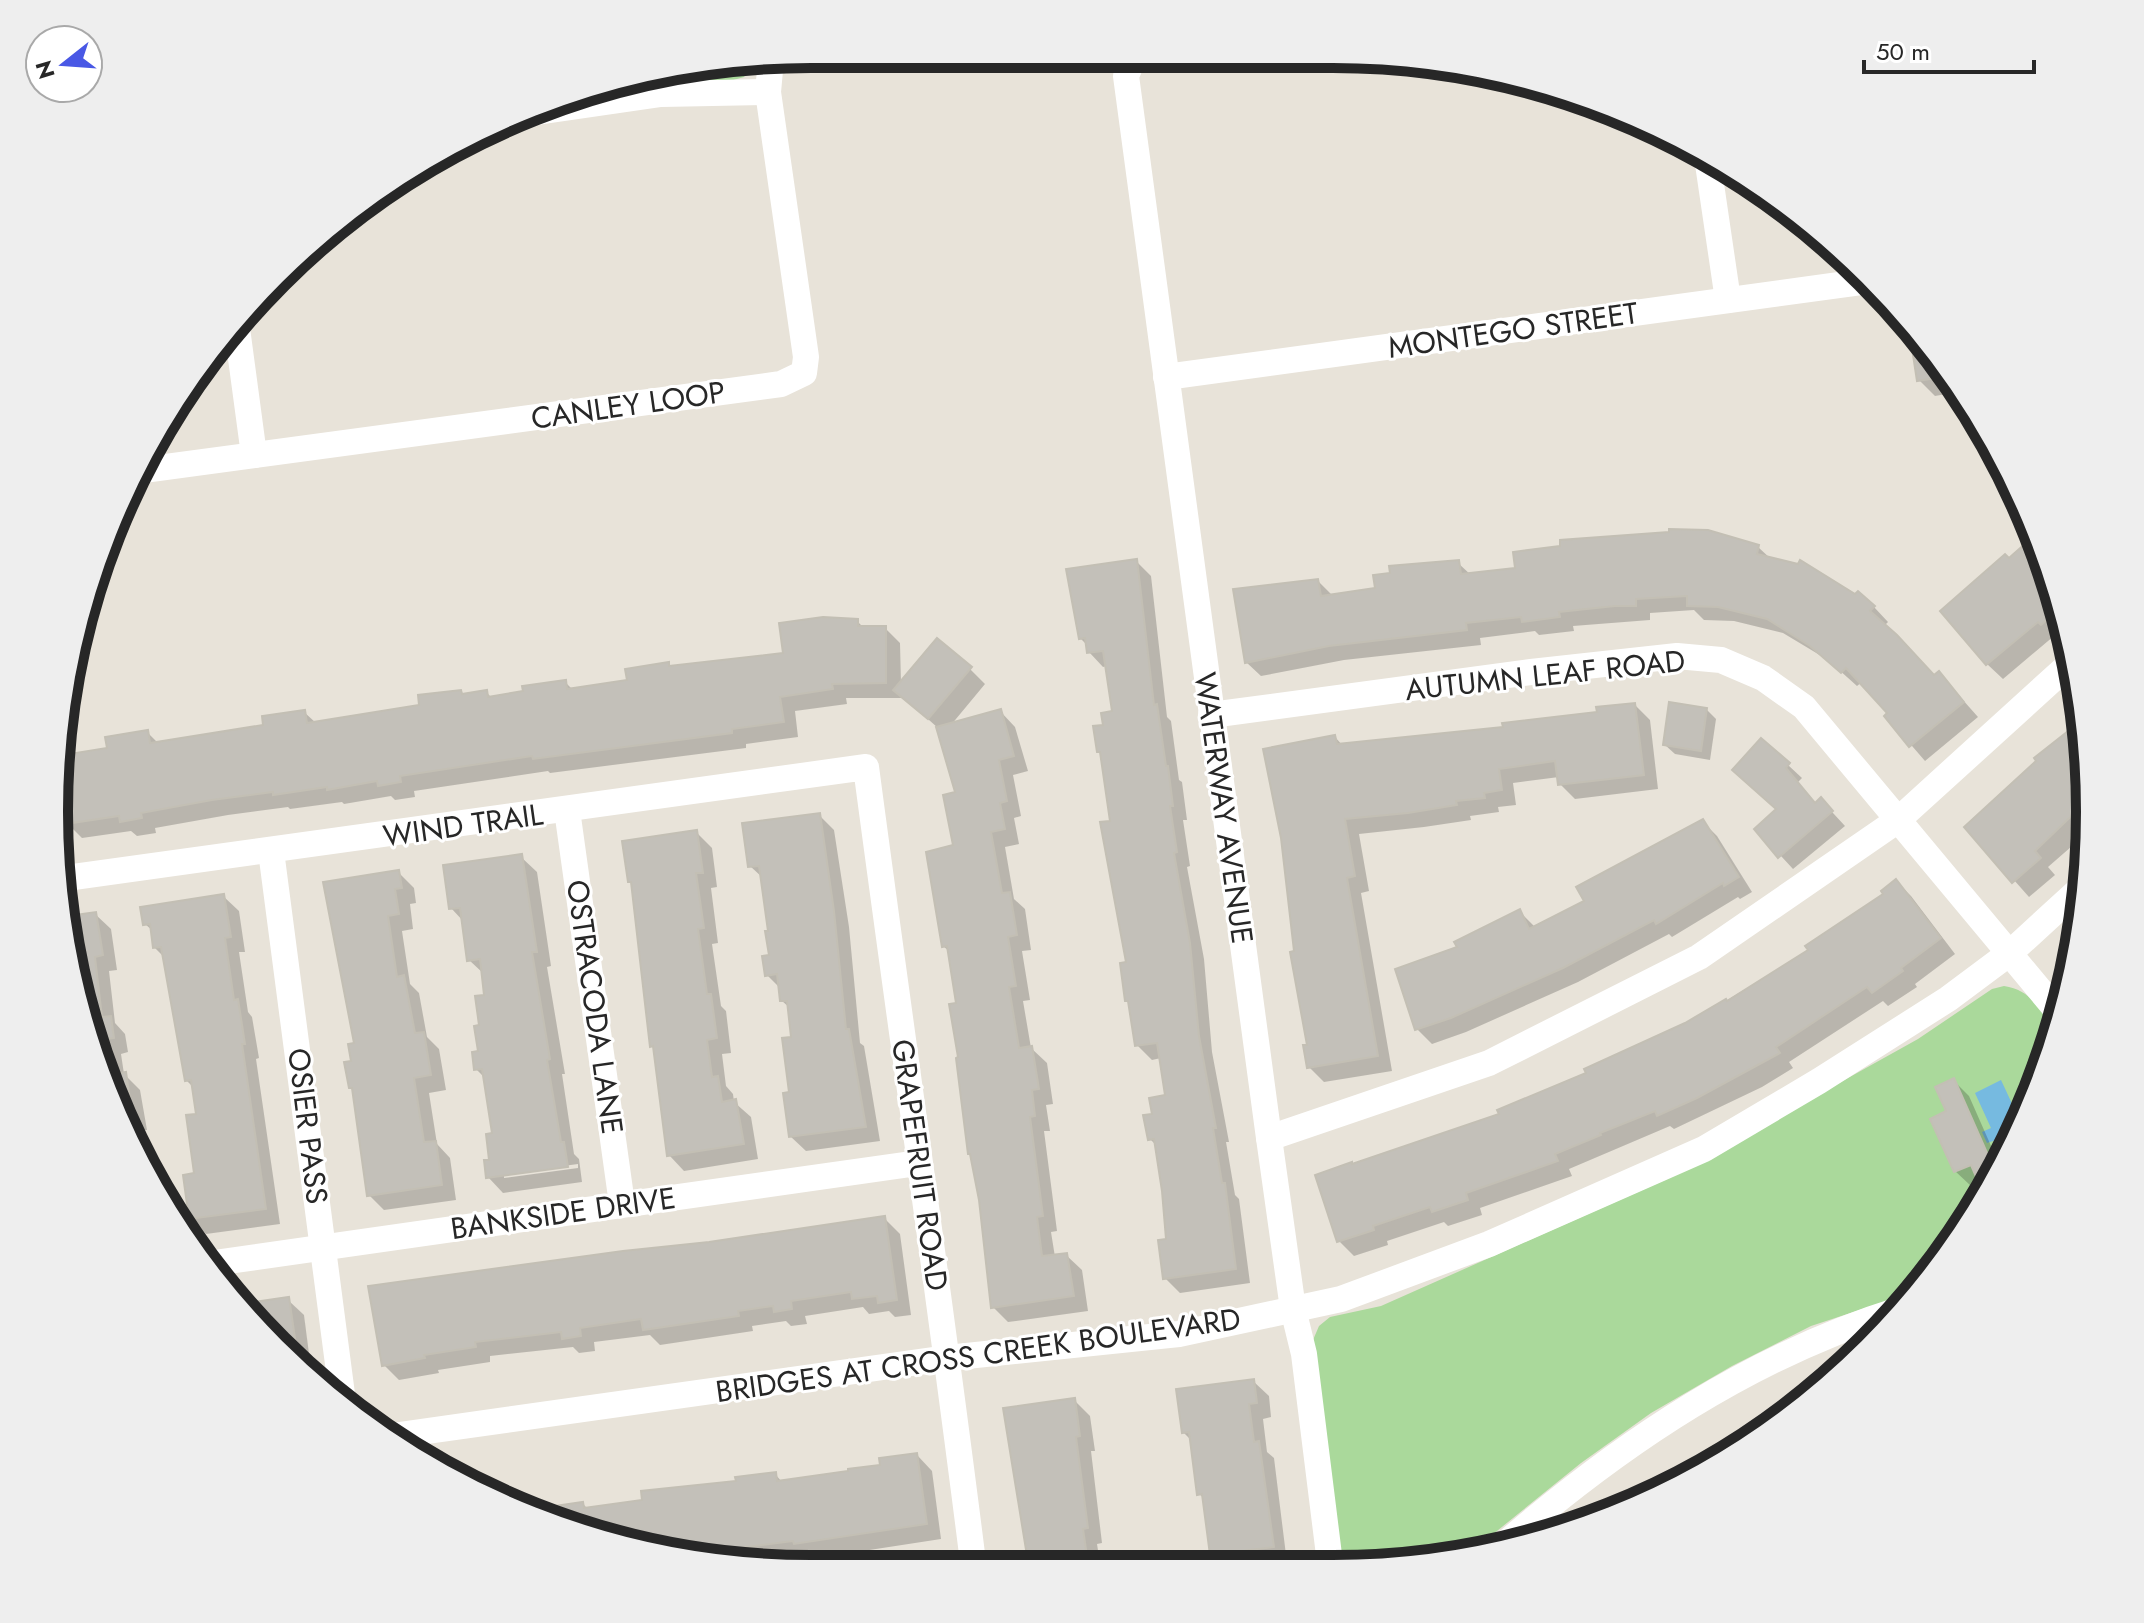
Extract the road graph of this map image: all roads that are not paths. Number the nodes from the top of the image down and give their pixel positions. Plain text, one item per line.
1 (1129, 68) edge
2 (770, 70) edge
3 (768, 92) junction
4 (574, 107) edge
5 (1709, 171) edge
6 (1855, 283) edge
7 (1728, 300) junction
8 (238, 339) edge
9 (1166, 377) junction
10 (254, 455) junction
11 (153, 469) edge
12 (2063, 670) edge
13 (1211, 715) junction
14 (866, 767) joint
15 (567, 810) junction
16 (1898, 820) junction
17 (271, 851) junction
18 (71, 877) edge
19 (2071, 897) edge
20 (2011, 952) junction
21 (2051, 1003) edge
22 (1269, 1138) junction
23 (918, 1163) junction
24 (622, 1204) junction
25 (324, 1247) junction
26 (221, 1262) edge
27 (1293, 1309) junction
28 (1875, 1318) edge
29 (947, 1358) junction
30 (341, 1386) edge
31 (405, 1434) edge
32 (1519, 1531) edge
33 (972, 1555) edge
34 (1329, 1555) edge

1 - 9 street, WATERWAY AVENUE
2 - 3 street, CANLEY LOOP
3 - 4 street
3 - 10 street, CANLEY LOOP
5 - 7 street
6 - 7 street, MONTEGO STREET
7 - 9 street, MONTEGO STREET
8 - 10 street
9 - 13 street, WATERWAY AVENUE
10 - 11 street, CANLEY LOOP
12 - 16 street
13 - 16 street, AUTUMN LEAF ROAD
13 - 22 street, WATERWAY AVENUE
14 - 15 street, WIND TRAIL
14 - 23 street, GRAPEFRUIT ROAD
15 - 17 street, WIND TRAIL
15 - 24 street, OSTRACODA LANE
16 - 20 street, AUTUMN LEAF ROAD
16 - 22 street
17 - 18 street, WIND TRAIL
17 - 25 street, OSIER PASS
19 - 20 street, BRIDGES AT CROSS CREEK BOULEVARD
20 - 21 street, AUTUMN LEAF ROAD
20 - 27 street, BRIDGES AT CROSS CREEK BOULEVARD
22 - 27 street, WATERWAY AVENUE
23 - 24 street, BANKSIDE DRIVE
23 - 29 street, GRAPEFRUIT ROAD
24 - 25 street, BANKSIDE DRIVE
25 - 26 street, BANKSIDE DRIVE
25 - 30 street, OSIER PASS
27 - 29 street, BRIDGES AT CROSS CREEK BOULEVARD
27 - 34 street, WATERWAY AVENUE
28 - 32 street
29 - 31 street, BRIDGES AT CROSS CREEK BOULEVARD
29 - 33 street, GRAPEFRUIT ROAD

